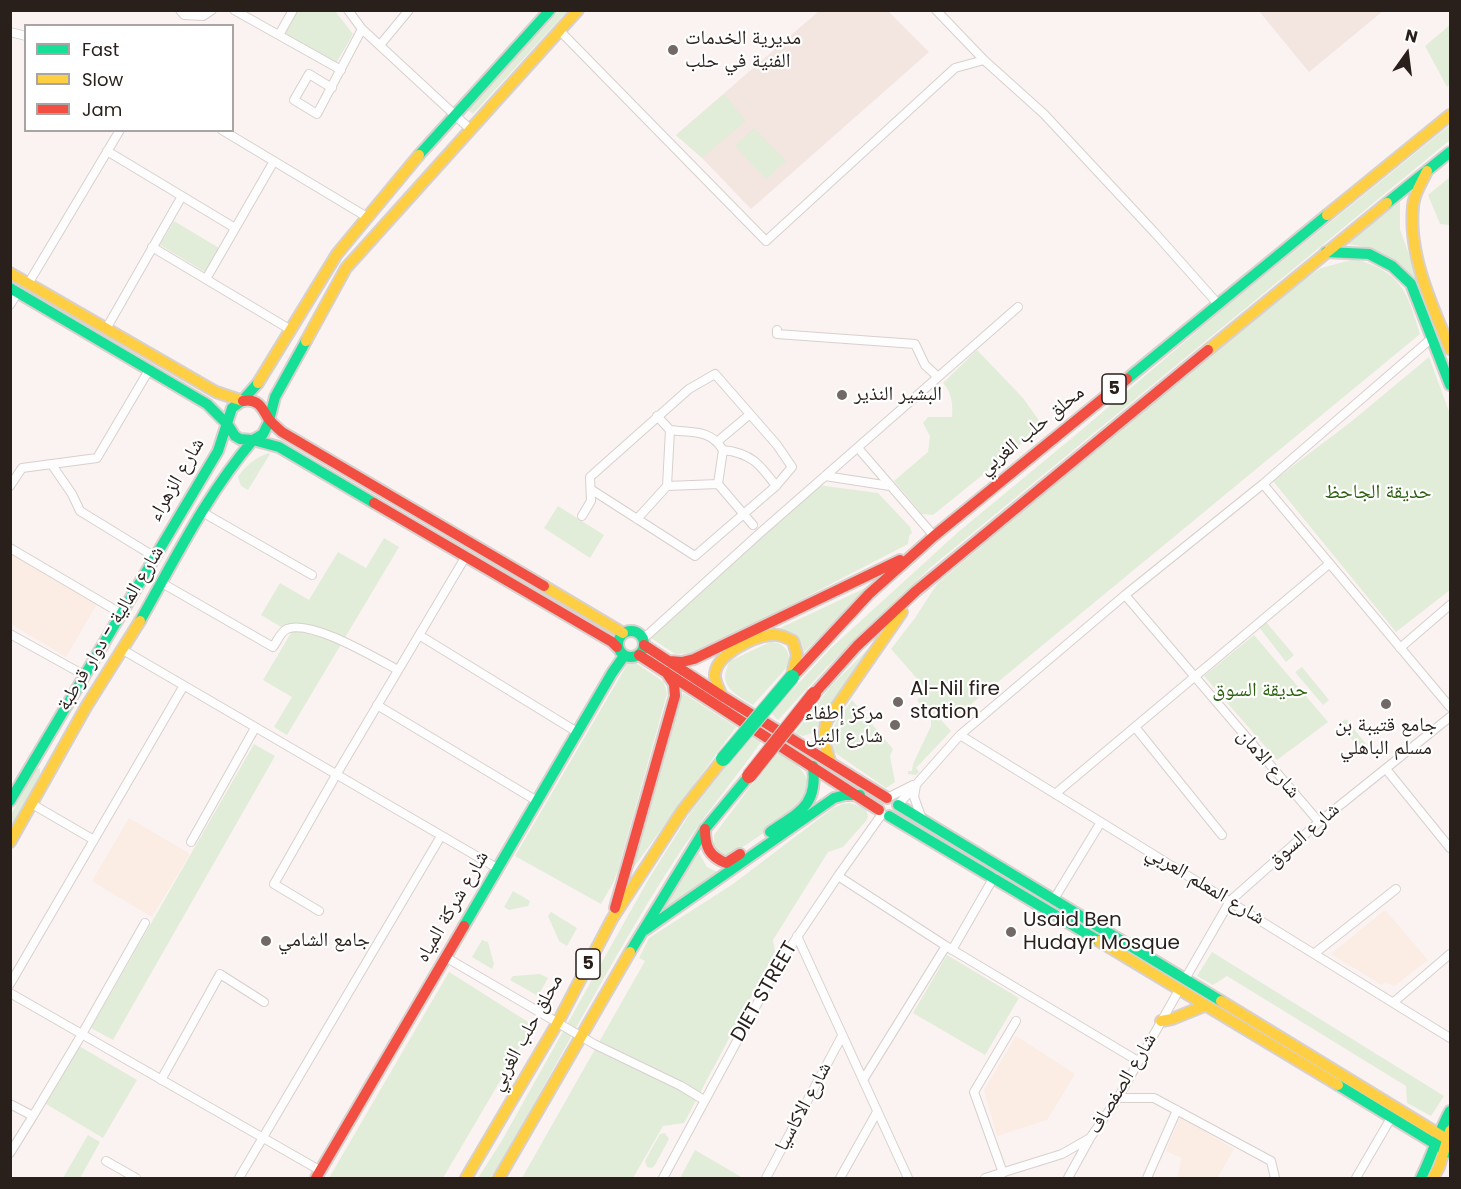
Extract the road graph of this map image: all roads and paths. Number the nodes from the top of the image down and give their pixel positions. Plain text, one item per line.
1 (180, 10) edge
2 (212, 10) edge
3 (234, 10) edge
4 (293, 10) edge
5 (348, 10) edge
6 (409, 10) edge
7 (550, 10) edge
8 (578, 10) edge
9 (936, 10) edge
10 (362, 29) junction
11 (560, 31) junction
12 (279, 35) junction
13 (380, 45) junction
14 (984, 60) junction
15 (341, 70) junction
16 (332, 88) junction
17 (1450, 115) edge
18 (456, 116) junction
19 (470, 129) junction
20 (119, 132) edge
21 (225, 132) edge
22 (107, 151) junction
23 (1450, 152) edge
24 (274, 161) junction
25 (1428, 171) junction
26 (182, 196) junction
27 (367, 217) junction
28 (235, 228) junction
29 (152, 247) junction
30 (1326, 252) junction
31 (10, 273) edge
32 (206, 279) junction
33 (19, 288) edge
34 (1420, 289) junction
35 (1218, 304) junction
36 (10, 305) edge
37 (1018, 307) dead end
38 (106, 329) junction
39 (291, 330) junction
40 (777, 330) dead end
41 (1432, 338) junction
42 (1450, 349) edge
43 (149, 370) junction
44 (938, 378) junction
45 (1450, 385) edge
46 (242, 401) junction
47 (749, 415) junction
48 (657, 416) junction
49 (268, 418) junction
50 (228, 425) junction
51 (670, 430) junction
52 (253, 440) junction
53 (718, 441) junction
54 (858, 448) junction
55 (723, 450) junction
56 (52, 465) junction
57 (825, 476) junction
58 (717, 484) junction
59 (1263, 484) junction
60 (10, 486) edge
61 (667, 486) junction
62 (776, 486) junction
63 (890, 486) junction
64 (592, 490) junction
65 (202, 512) junction
66 (744, 514) junction
67 (582, 516) dead end
68 (637, 519) junction
69 (753, 525) dead end
70 (934, 536) junction
71 (10, 548) edge
72 (915, 552) junction
73 (466, 556) junction
74 (155, 557) junction
75 (1329, 564) junction
76 (312, 575) dead end
77 (162, 583) junction
78 (916, 591) junction
79 (1125, 595) junction
80 (1450, 605) edge
81 (122, 614) junction
82 (10, 633) edge
83 (623, 633) junction
84 (419, 635) junction
85 (642, 646) junction
86 (1400, 648) junction
87 (123, 650) junction
88 (621, 652) junction
89 (668, 666) junction
90 (398, 670) junction
91 (84, 675) junction
92 (792, 678) junction
93 (1194, 678) junction
94 (183, 687) junction
95 (722, 696) junction
96 (377, 705) junction
97 (1450, 707) edge
98 (1450, 717) edge
99 (1135, 727) junction
100 (255, 728) junction
101 (577, 732) junction
102 (960, 735) junction
103 (39, 753) junction
104 (830, 761) junction
105 (55, 763) junction
106 (813, 766) junction
107 (1386, 769) junction
108 (336, 775) junction
109 (917, 784) junction
110 (1056, 794) junction
111 (860, 795) junction
112 (11, 798) edge
113 (537, 801) junction
114 (32, 804) junction
115 (887, 808) junction
116 (922, 819) junction
117 (1101, 822) junction
118 (1319, 822) junction
119 (705, 829) junction
120 (1222, 835) dead end
121 (441, 836) junction
122 (94, 840) junction
123 (10, 842) edge
124 (191, 842) dead end
125 (1450, 848) edge
126 (498, 868) junction
127 (838, 876) junction
128 (994, 877) junction
129 (1396, 889) dead end
130 (1054, 899) junction
131 (1230, 901) junction
132 (319, 911) dead end
133 (612, 919) junction
134 (145, 923) dead end
135 (641, 933) junction
136 (796, 936) junction
137 (949, 948) junction
138 (1315, 953) junction
139 (1450, 954) edge
140 (447, 958) junction
141 (10, 984) edge
142 (1182, 984) junction
143 (10, 993) edge
144 (1395, 1001) junction
145 (264, 1002) dead end
146 (1204, 1006) junction
147 (1016, 1021) dead end
148 (1161, 1021) junction
149 (558, 1022) junction
150 (82, 1034) junction
151 (582, 1036) junction
152 (842, 1036) junction
153 (1450, 1038) edge
154 (1138, 1060) junction
155 (161, 1080) junction
156 (863, 1080) junction
157 (1118, 1098) junction
158 (704, 1100) junction
159 (10, 1104) edge
160 (1177, 1110) junction
161 (1450, 1111) edge
162 (877, 1112) junction
163 (33, 1116) junction
164 (1391, 1118) junction
165 (262, 1138) junction
166 (1090, 1138) junction
167 (1445, 1141) edge
168 (10, 1153) edge
169 (106, 1161) dead end
170 (1003, 1173) junction
171 (318, 1175) edge
172 (136, 1179) edge
173 (239, 1179) edge
174 (466, 1179) edge
175 (499, 1179) edge
176 (663, 1179) edge
177 (766, 1179) edge
178 (840, 1179) edge
179 (908, 1179) edge
180 (985, 1179) edge
181 (1068, 1179) edge
182 (1147, 1179) edge
183 (1275, 1179) edge
184 (1356, 1179) edge
185 (1421, 1179) edge
186 (1433, 1179) edge

1 - 2 street
3 - 12 street
4 - 12 street
5 - 10 street
6 - 13 street
7 - 18 main road
8 - 11 main road
9 - 14 street
10 - 13 street
10 - 15 street
11 - 14 street
11 - 19 main road
12 - 15 street
13 - 18 street
14 - 35 street
15 - 16 street
16 - 16 street
17 - 35 main road, محلق حلب الغربي / 5
18 - 19 street
18 - 27 main road
19 - 49 main road
20 - 22 street
21 - 24 street
22 - 26 street
22 - 33 street
23 - 25 main road, 5
24 - 27 street
24 - 28 street
25 - 30 main road, 5
25 - 34 main road
26 - 28 street
26 - 29 street
27 - 39 main road
28 - 32 street
29 - 32 street
29 - 38 street
30 - 34 main road
30 - 78 main road, 5
31 - 33 main road
32 - 39 street
33 - 36 street
33 - 38 main road
33 - 43 main road
34 - 41 main road
34 - 42 main road
35 - 70 main road, محلق حلب الغربي / 5
37 - 44 street
38 - 46 main road
39 - 46 main road
40 - 44 street
41 - 45 main road
41 - 59 street, DIET STREET
43 - 50 main road
43 - 56 street
44 - 54 street
46 - 49 main road
46 - 50 main road
47 - 48 street
47 - 53 street
47 - 62 street
48 - 51 street
48 - 64 street
49 - 52 main road
49 - 83 main road
50 - 52 main road
50 - 74 main road, شارع الزهراء
51 - 53 street
51 - 61 street
52 - 65 main road, شارع المالية - دوار قرطبة
52 - 73 main road
53 - 55 street
54 - 57 street
54 - 63 street
55 - 58 street
55 - 62 street
56 - 60 street
56 - 74 street
57 - 63 street
57 - 85 street
58 - 61 street
58 - 66 street
59 - 75 street
59 - 79 street, DIET STREET
61 - 68 street
62 - 66 street
63 - 70 street
64 - 67 street
64 - 68 street
65 - 76 street
65 - 77 main road, شارع المالية - دوار قرطبة
66 - 68 street
66 - 69 street
70 - 72 main road, محلق حلب الغربي / 5
71 - 81 street
72 - 89 main road
72 - 92 main road, محلق حلب الغربي / 5
73 - 84 street
73 - 88 main road
74 - 81 main road, شارع الزهراء
75 - 86 street
75 - 93 street
77 - 87 main road, شارع المالية - دوار قرطبة
77 - 90 street
78 - 104 main road
78 - 119 main road, 5, bridge
79 - 93 street, شارع الامان
79 - 102 street, DIET STREET
80 - 86 street
81 - 91 main road, شارع الزهراء
82 - 91 street
83 - 85 main road
83 - 88 main road
84 - 90 street
84 - 101 street
85 - 88 main road
85 - 89 main road
86 - 97 street
87 - 94 street
87 - 105 main road, شارع المالية - دوار قرطبة
88 - 101 main road, شارع شركة المياه
89 - 95 main road
89 - 106 main road
89 - 133 main road
90 - 96 street
91 - 103 main road, شارع الزهراء
92 - 95 main road
92 - 133 main road, محلق حلب الغربي / 5, bridge
93 - 99 street
93 - 118 street, شارع الامان
94 - 100 street
94 - 122 street
95 - 104 main road
96 - 108 street
96 - 113 street
98 - 107 street, شارع السوق
99 - 110 street
99 - 120 street
100 - 108 street
100 - 124 street
101 - 113 main road, شارع شركة المياه
102 - 109 street, DIET STREET
102 - 110 street, شارع المعلم العربي
103 - 105 main road
103 - 112 main road, شارع الزهراء
104 - 115 main road
105 - 114 main road, شارع المالية - دوار قرطبة
106 - 111 main road
106 - 119 main road
107 - 118 street, شارع السوق
107 - 125 street
108 - 121 street
108 - 132 street
109 - 115 street, DIET STREET
109 - 115 street
109 - 116 street
110 - 117 street, شارع المعلم العربي
111 - 115 main road
111 - 135 main road
113 - 126 main road, شارع شركة المياه
114 - 122 street
114 - 123 main road, شارع المالية - دوار قرطبة
115 - 116 main road
115 - 127 street, DIET STREET
115 - 128 main road
116 - 130 main road
117 - 130 street
117 - 131 street, شارع المعلم العربي
118 - 131 street, شارع السوق
119 - 135 main road, 5
121 - 126 street
121 - 165 street
122 - 141 street
126 - 140 main road, شارع شركة المياه
127 - 136 street, DIET STREET
127 - 137 street
128 - 137 street
128 - 142 main road
129 - 138 street
130 - 142 main road
131 - 138 street, شارع المعلم العربي
131 - 142 street, شارع السوق
133 - 149 main road, محلق حلب الغربي / 5
134 - 150 street
135 - 151 main road, 5
136 - 152 street
136 - 158 street, DIET STREET
137 - 154 street
137 - 156 street
138 - 144 street, شارع المعلم العربي
139 - 144 street
140 - 149 street
140 - 171 main road, شارع شركة المياه
142 - 146 main road
142 - 148 street, شارع الصفصاف
142 - 167 main road
143 - 150 street
144 - 153 street, شارع المعلم العربي
145 - 155 street
146 - 148 main road
146 - 164 main road
147 - 170 street
148 - 154 street, شارع الصفصاف
149 - 151 street
149 - 174 main road, محلق حلب الغربي / 5
150 - 155 street
150 - 163 street
151 - 158 street
151 - 175 main road, 5
152 - 156 street
152 - 177 street, شارع الاكاسيا
154 - 157 street, شارع الصفصاف
155 - 165 street
156 - 162 street
157 - 160 street
157 - 166 street, شارع الصفصاف
158 - 176 street, DIET STREET
159 - 163 street
160 - 182 street
160 - 183 street
161 - 167 main road
162 - 178 street
162 - 179 street
163 - 168 street
164 - 167 main road
164 - 184 street
165 - 171 street
165 - 173 street
166 - 170 street
166 - 181 street, شارع الصفصاف
167 - 185 main road
167 - 186 main road
169 - 172 street
170 - 180 street

